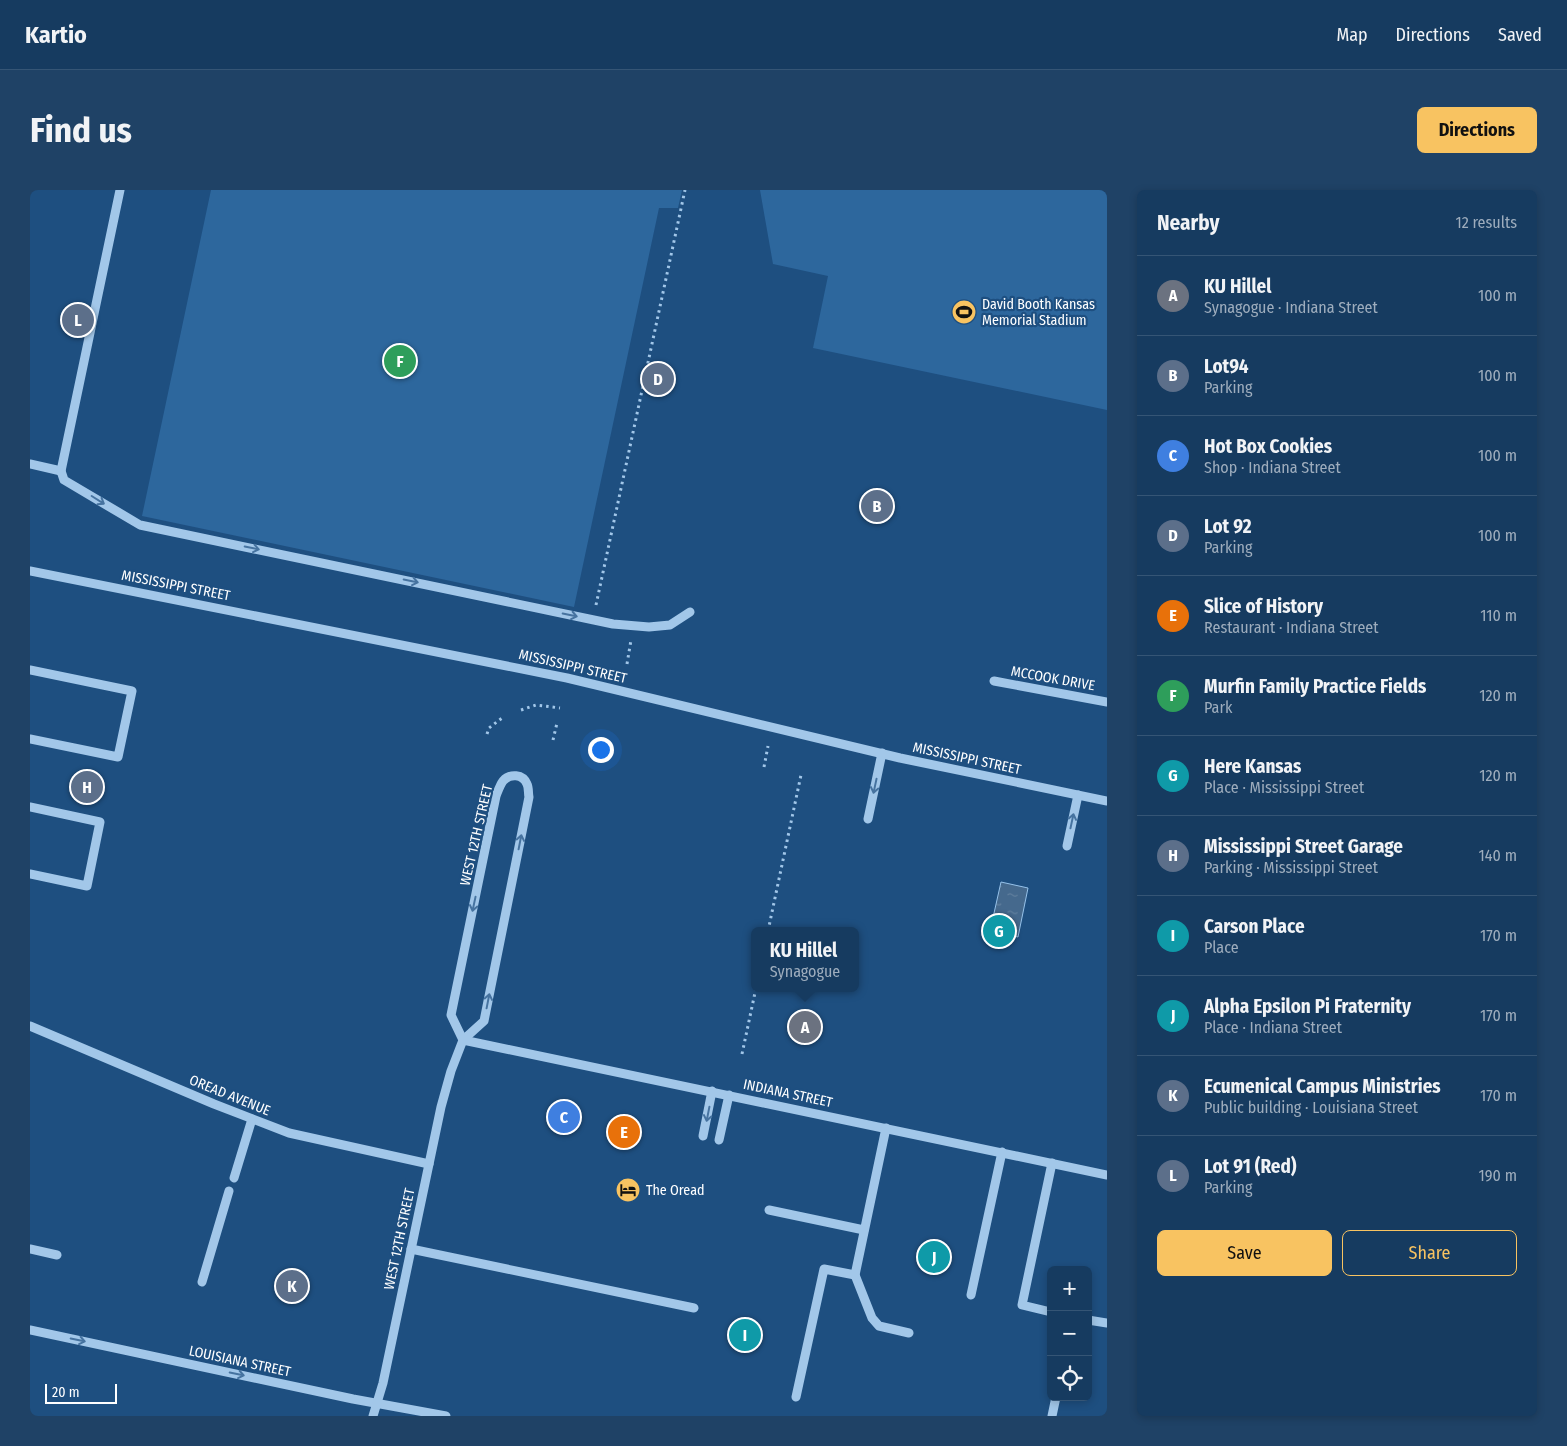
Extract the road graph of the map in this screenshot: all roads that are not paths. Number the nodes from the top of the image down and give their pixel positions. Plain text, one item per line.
1 (120, 190) edge
2 (30, 464) edge
3 (61, 471) junction
4 (30, 571) edge
5 (690, 612) dead end
6 (30, 670) edge
7 (994, 681) dead end
8 (1107, 702) edge
9 (30, 739) edge
10 (882, 753) junction
11 (1078, 795) junction
12 (1107, 801) edge
13 (30, 807) edge
14 (868, 819) dead end
15 (1067, 846) dead end
16 (30, 874) edge
17 (30, 1026) edge
18 (463, 1040) junction
19 (712, 1091) junction
20 (729, 1095) junction
21 (252, 1119) junction
22 (886, 1128) junction
23 (703, 1136) dead end
24 (719, 1140) dead end
25 (1002, 1152) junction
26 (1052, 1163) junction
27 (429, 1164) junction
28 (1107, 1175) edge
29 (234, 1178) dead end
30 (229, 1191) dead end
31 (769, 1210) dead end
32 (864, 1230) junction
33 (30, 1249) edge
34 (411, 1249) junction
35 (57, 1255) dead end
36 (855, 1275) junction
37 (202, 1282) dead end
38 (971, 1295) dead end
39 (694, 1308) dead end
40 (1047, 1311) edge
41 (1092, 1321) edge
42 (1107, 1324) edge
43 (30, 1330) edge
44 (909, 1333) dead end
45 (796, 1397) dead end
46 (1055, 1401) edge
47 (377, 1403) junction
48 (373, 1416) edge
49 (446, 1416) edge
50 (1052, 1416) edge

1 - 3 street
2 - 3 street
3 -> 5 street
4 - 10 street, MISSISSIPPI STREET
6 - 9 street
7 - 8 street, MCCOOK DRIVE
10 - 11 street, MISSISSIPPI STREET
10 -> 14 street
11 - 12 street, MISSISSIPPI STREET
15 -> 11 street
13 - 16 street
17 - 21 street, OREAD AVENUE
18 -> 18 street, WEST 12TH STREET
18 - 19 street, INDIANA STREET
18 - 27 street, WEST 12TH STREET
19 - 20 street, INDIANA STREET
19 -> 23 street
20 - 22 street, INDIANA STREET
20 - 24 street
21 - 27 street, OREAD AVENUE
21 - 29 street
22 - 25 street, INDIANA STREET
22 - 32 street
25 - 26 street, INDIANA STREET
25 - 38 street
26 - 28 street, INDIANA STREET
26 - 40 street
27 - 34 street, WEST 12TH STREET
30 - 37 street
31 - 32 street
32 - 36 street
33 - 35 street
34 - 39 street
34 - 47 street, WEST 12TH STREET
36 - 44 street
36 - 45 street
41 - 42 street
43 -> 47 street, LOUISIANA STREET
46 - 50 street
47 - 48 street, WEST 12TH STREET
47 - 49 street, LOUISIANA STREET

